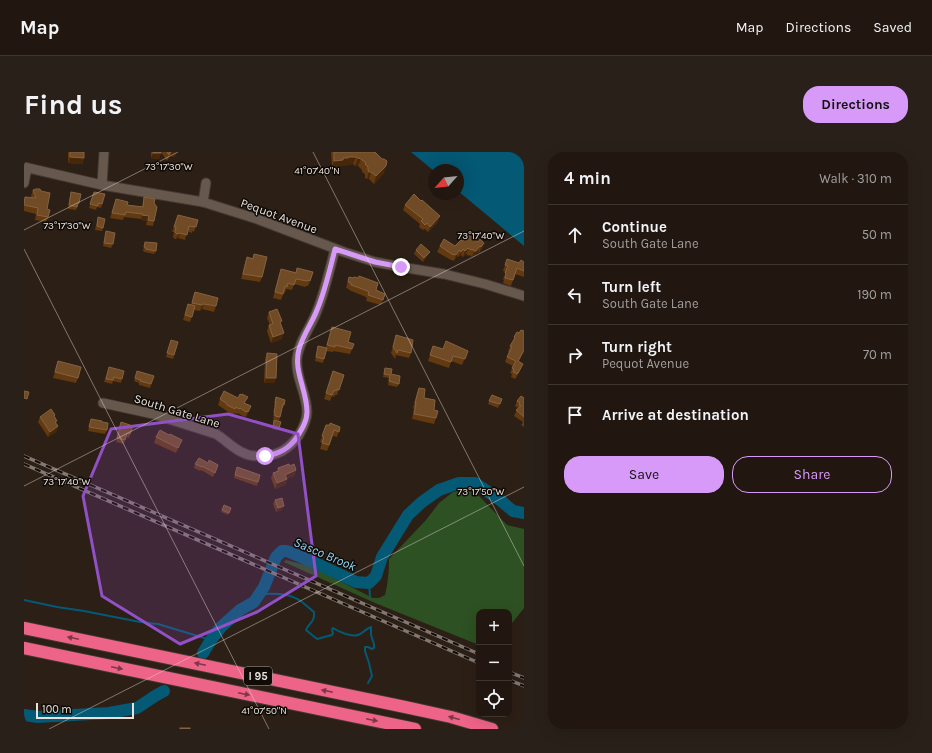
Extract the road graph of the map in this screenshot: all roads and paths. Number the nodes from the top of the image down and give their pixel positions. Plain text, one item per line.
1 (104, 152) edge
2 (26, 168) edge
3 (24, 183) edge
4 (206, 183) dead end
5 (102, 185) junction
6 (203, 202) junction
7 (335, 249) junction
8 (524, 296) edge
9 (103, 403) dead end
10 (24, 628) edge
11 (24, 648) edge
12 (415, 729) edge
13 (492, 729) edge

1 - 5 street
2 - 3 street
2 - 5 street, Pequot Avenue
4 - 6 street
5 - 6 street, Pequot Avenue
6 - 7 street, Pequot Avenue
7 - 8 street, Pequot Avenue
7 - 9 street, South Gate Lane
13 -> 10 highway, I 95
11 -> 12 highway, I 95

